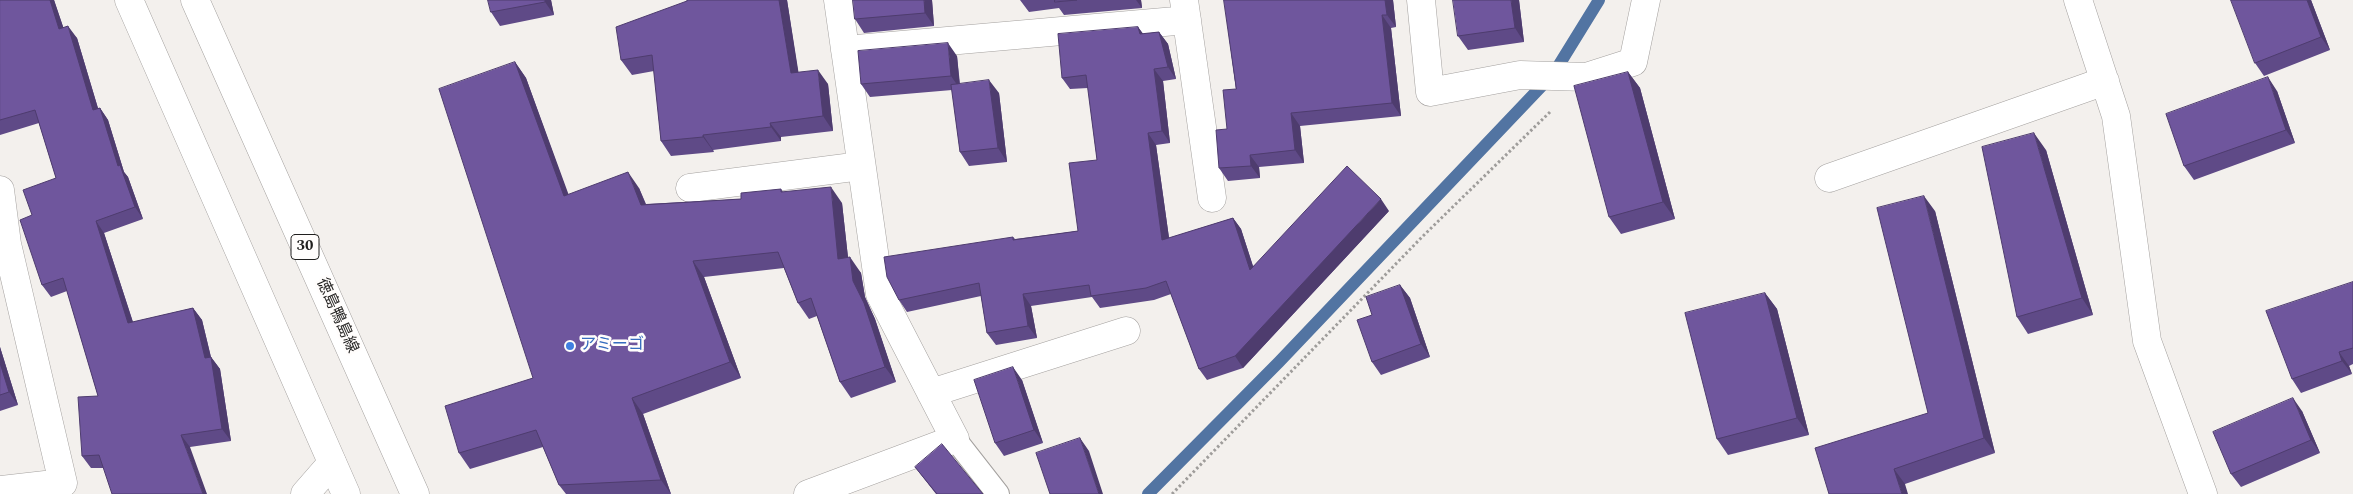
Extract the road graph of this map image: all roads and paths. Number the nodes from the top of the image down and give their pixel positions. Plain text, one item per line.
1 (129, 0) edge
2 (195, 0) edge
3 (838, 0) edge
4 (1420, 0) edge
5 (1646, 0) edge
6 (2078, 0) edge
7 (1185, 10) edge
8 (844, 50) junction
9 (1586, 77) junction
10 (2105, 82) junction
11 (861, 166) junction
12 (1829, 178) dead end
13 (690, 188) dead end
14 (0, 190) edge
15 (1212, 198) dead end
16 (4, 245) edge
17 (1126, 331) dead end
18 (931, 393) junction
19 (955, 438) junction
20 (332, 463) junction
21 (64, 489) edge
22 (0, 490) edge
23 (305, 494) edge
24 (346, 494) edge
25 (415, 494) edge
26 (808, 494) edge
27 (998, 494) edge
28 (1172, 494) edge
29 (2203, 494) edge

1 - 20 street
2 - 25 street, 徳島鴨島線 / 30
3 - 8 street
4 - 9 street
5 - 9 street
6 - 10 street
7 - 8 street
7 - 15 street
8 - 11 street
9 - 28 path
10 - 12 street
10 - 29 street
11 - 13 street
11 - 18 street
14 - 16 street
16 - 21 street
17 - 18 street
18 - 19 street
19 - 26 street
19 - 27 lane
20 - 23 street
20 - 24 street
21 - 22 street

